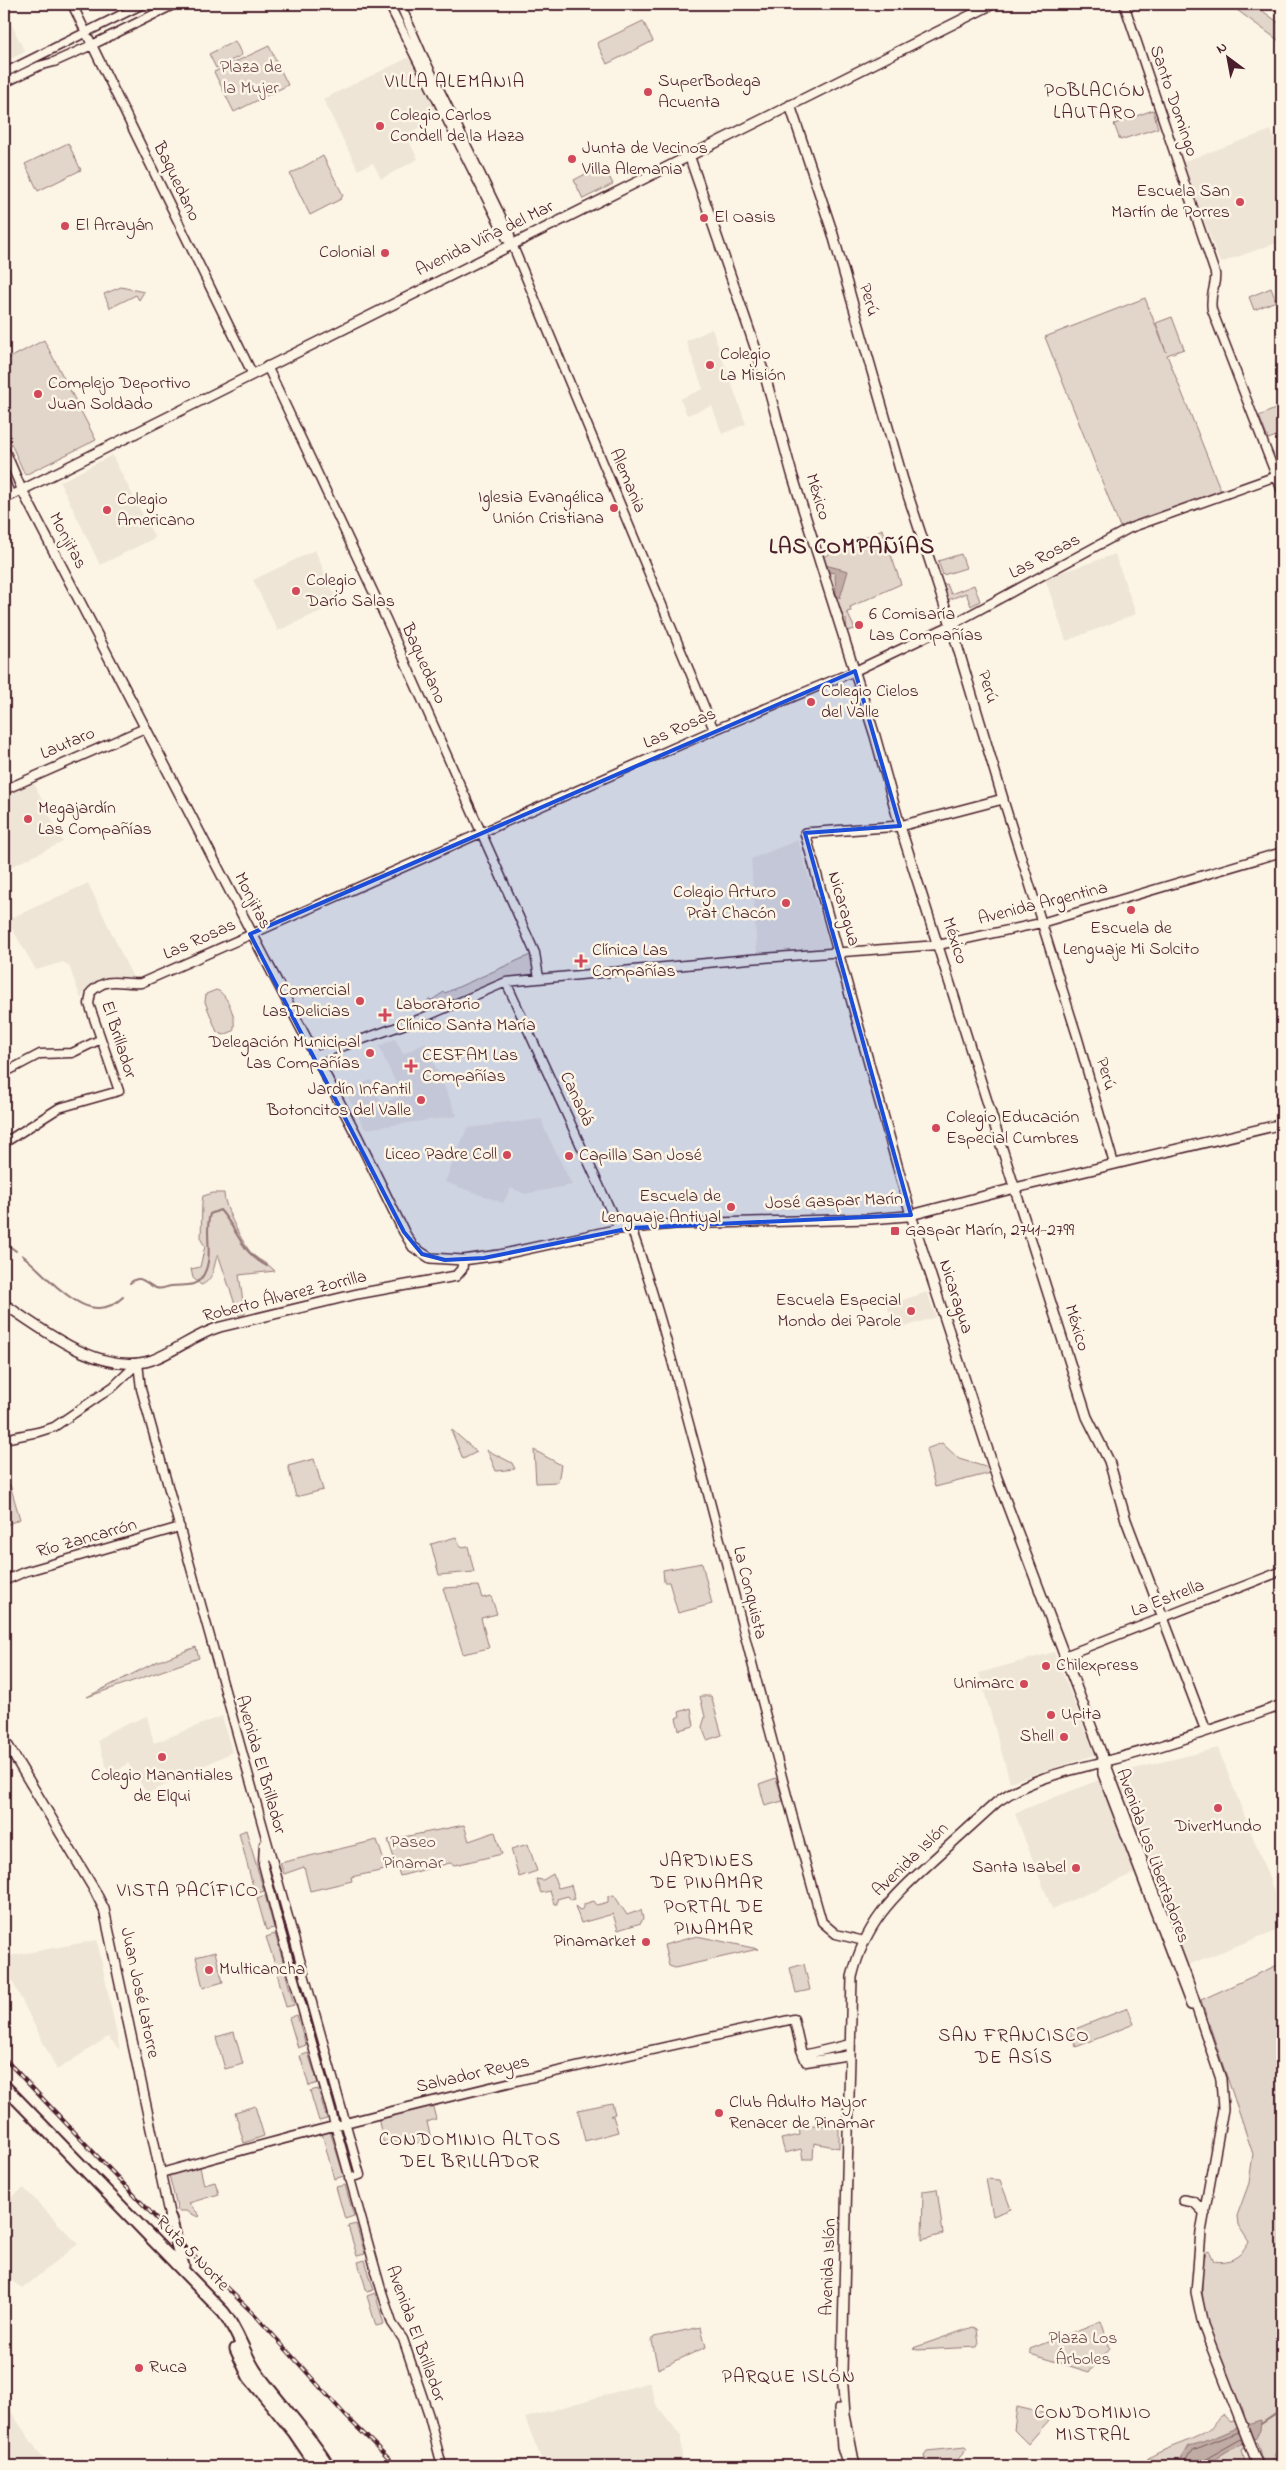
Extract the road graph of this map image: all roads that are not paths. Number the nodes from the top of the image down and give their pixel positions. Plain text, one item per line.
1 (72, 4) edge
2 (143, 4) edge
3 (175, 4) edge
4 (389, 4) edge
5 (400, 4) edge
6 (986, 4) edge
7 (993, 4) edge
8 (1124, 4) edge
9 (973, 13) junction
10 (85, 32) junction
11 (92, 45) junction
12 (4, 73) edge
13 (4, 83) edge
14 (790, 105) junction
15 (690, 155) junction
16 (512, 244) junction
17 (267, 366) junction
18 (252, 373) junction
19 (4, 448) edge
20 (1280, 475) edge
21 (4, 479) edge
22 (22, 490) junction
23 (1282, 491) edge
24 (951, 626) junction
25 (855, 671) junction
26 (145, 728) junction
27 (714, 730) junction
28 (4, 790) edge
29 (1003, 798) junction
30 (900, 826) junction
31 (482, 834) junction
32 (1282, 852) edge
33 (1041, 923) junction
34 (250, 934) junction
35 (938, 945) junction
36 (838, 952) junction
37 (539, 978) junction
38 (506, 982) junction
39 (89, 997) joint
40 (100, 1039) junction
41 (315, 1056) junction
42 (4, 1073) edge
43 (1282, 1124) edge
44 (4, 1143) edge
45 (1114, 1164) junction
46 (1015, 1188) junction
47 (911, 1215) junction
48 (632, 1228) junction
49 (619, 1229) junction
50 (499, 1255) joint
51 (463, 1260) junction
52 (4, 1304) edge
53 (138, 1363) junction
54 (4, 1439) edge
55 (180, 1527) junction
56 (1282, 1571) edge
57 (4, 1582) edge
58 (1163, 1617) junction
59 (1064, 1656) junction
60 (1282, 1705) edge
61 (1206, 1731) junction
62 (4, 1739) edge
63 (4, 1750) edge
64 (15, 1756) junction
65 (1103, 1762) junction
66 (264, 1834) junction
67 (864, 1941) junction
68 (302, 2008) junction
69 (312, 2008) junction
70 (850, 2044) junction
71 (803, 2055) junction
72 (850, 2055) junction
73 (4, 2086) edge
74 (4, 2092) edge
75 (345, 2121) junction
76 (335, 2124) junction
77 (161, 2173) junction
78 (349, 2178) junction
79 (1183, 2200) dead end
80 (1204, 2212) junction
81 (170, 2218) joint
82 (174, 2237) junction
83 (162, 2248) junction
84 (186, 2272) junction
85 (842, 2372) junction
86 (325, 2466) edge
87 (442, 2466) edge
88 (848, 2466) edge
89 (855, 2466) edge
90 (1258, 2466) edge

1 - 10 street, Baquedano
2 - 10 street
3 - 11 street
4 - 16 street, Alemania
5 - 16 street, Alemania
6 - 9 main road, Avenida Viña del Mar
7 - 9 main road, Avenida Viña del Mar
8 - 20 street, Santo Domingo
9 - 14 main road, Avenida Viña del Mar
10 - 11 street, Baquedano
10 - 12 street
11 - 13 street
11 - 18 street, Baquedano
14 - 15 main road, Avenida Viña del Mar
14 - 24 main road, Perú
15 - 16 main road, Avenida Viña del Mar
15 - 25 main road, México
16 - 17 main road, Avenida Viña del Mar
16 - 27 street, Alemania
17 - 18 main road, Avenida Viña del Mar
17 - 31 street, Baquedano
18 - 22 main road, Avenida Viña del Mar
19 - 22 street
20 - 23 street, Santo Domingo
20 - 24 street, Las Rosas
21 - 22 street, Avenida Viña del Mar
22 - 26 main road, Monjitas
24 - 25 street, Las Rosas
24 - 29 main road, Perú
25 - 27 street, Las Rosas
25 - 30 main road, México
26 - 28 street, Lautaro
26 - 34 main road, Monjitas
27 - 31 street, Las Rosas
29 - 30 main road
29 - 33 street, Perú
30 - 35 main road, México
30 - 36 main road, Nicaragua
31 - 34 street, Las Rosas
31 - 37 street, Baquedano
32 - 33 street, Avenida Argentina
33 - 35 street, Avenida Argentina
33 - 45 street, Perú
34 - 39 street, Las Rosas
34 - 41 main road, Monjitas
35 - 36 street, Avenida Argentina
35 - 46 main road, México
36 - 37 street, Avenida Argentina
36 - 47 main road, Nicaragua
37 - 38 street, Avenida Argentina
38 - 41 street, Avenida Argentina
38 - 49 street, Canadá
39 - 40 street, El Brillador
40 - 42 street
40 - 44 street, El Brillador
41 - 51 main road, Monjitas
43 - 45 main road, José Gaspar Marín
45 - 46 main road, José Gaspar Marín
46 - 47 main road, José Gaspar Marín
46 - 58 main road, México
47 - 48 main road, José Gaspar Marín
47 - 59 main road, Nicaragua
48 - 49 main road, José Gaspar Marín
48 - 67 street, La Conquista
49 - 50 main road, José Gaspar Marín
50 - 51 main road, Monjitas
51 - 53 main road, Roberto Álvarez Zorrilla
52 - 53 main road, Roberto Álvarez Zorrilla
53 - 54 street
53 - 55 street, Avenida El Brillador
55 - 57 street, Río Zancarrón
55 - 66 street, Avenida El Brillador
56 - 58 street, La Estrella
58 - 59 street, La Estrella
58 - 61 main road, México
59 - 65 main road, Nicaragua
60 - 61 main road, Avenida Islón
61 - 65 main road, Avenida Islón
62 - 64 main road, Juan José Latorre
63 - 64 main road
64 - 77 main road, Juan José Latorre
65 - 67 main road, Avenida Islón
65 - 80 main road, Avenida Los Libertadores
66 - 68 street, Avenida El Brillador
66 - 69 street, Avenida El Brillador
67 - 70 main road, Avenida Islón
68 - 69 street
68 - 76 street, Avenida El Brillador
69 - 75 street, Avenida El Brillador
70 - 71 street
70 - 72 main road, Avenida Islón
71 - 72 street
71 - 75 street, Salvador Reyes
72 - 85 main road, Avenida Islón
73 - 83 highway, Ruta 5 Norte
74 - 86 highway, Ruta 5 Norte
75 - 76 street, Salvador Reyes
75 - 78 street, Avenida El Brillador
76 - 77 street, Salvador Reyes
76 - 78 street, Avenida El Brillador
77 - 81 main road, Juan José Latorre
78 - 87 street, Avenida El Brillador
79 - 80 main road
80 - 90 main road, Avenida Los Libertadores
81 - 82 highway
82 - 83 highway
82 - 84 highway
83 - 84 highway, Ruta 5 Norte
84 - 86 highway, Ruta 5 Norte
85 - 88 main road, Avenida Islón
85 - 89 main road, Avenida Islón

